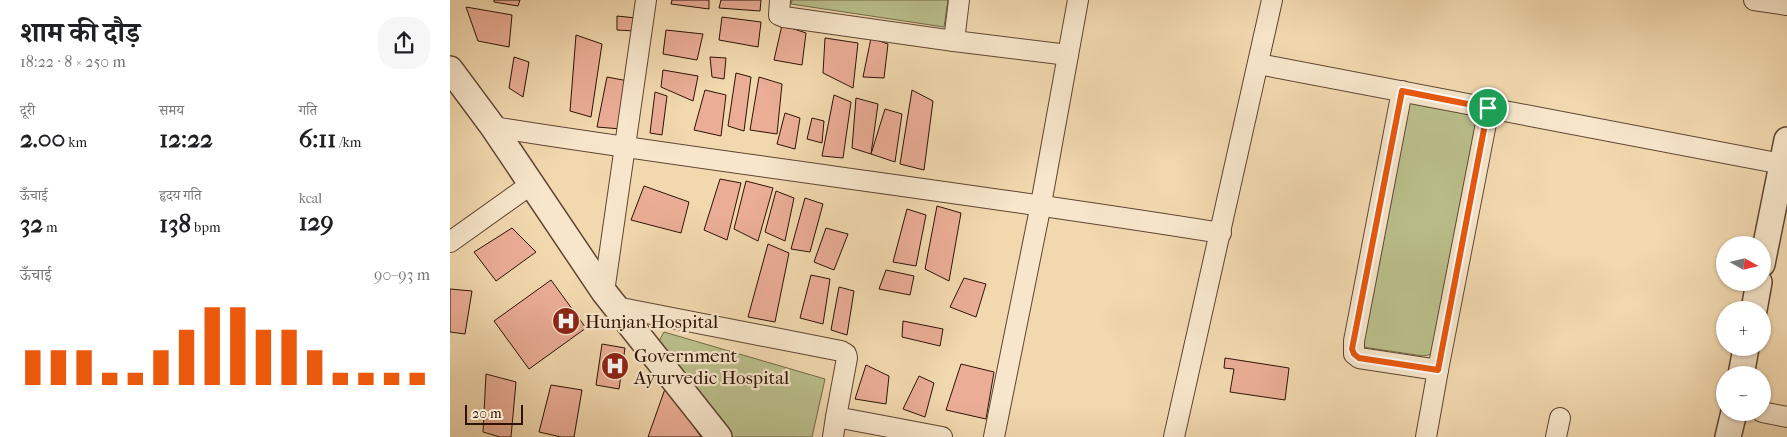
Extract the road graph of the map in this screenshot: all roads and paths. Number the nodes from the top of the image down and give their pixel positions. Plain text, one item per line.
1 (646, 0) edge
2 (780, 0) edge
3 (959, 0) edge
4 (1078, 0) edge
5 (1272, 0) edge
6 (1754, 0) edge
7 (1787, 5) edge
8 (954, 41) junction
9 (1068, 55) junction
10 (1258, 64) junction
11 (450, 69) edge
12 (1402, 91) junction
13 (1488, 108) junction
14 (493, 127) junction
15 (1787, 140) edge
16 (626, 148) junction
17 (1783, 173) edge
18 (530, 185) junction
19 (1041, 204) junction
20 (1221, 233) junction
21 (1768, 236) edge
22 (450, 242) edge
23 (610, 300) junction
24 (1438, 370) junction
25 (1771, 414) edge
26 (1787, 417) edge
27 (1732, 421) edge
28 (835, 427) edge
29 (720, 437) edge
30 (942, 437) edge
31 (994, 437) edge
32 (1174, 437) edge
33 (1426, 437) edge
34 (1728, 437) edge

1 - 16 street
2 - 8 street
3 - 8 street
4 - 9 street
5 - 10 street
6 - 7 street
8 - 9 street
9 - 19 street
10 - 12 street
10 - 20 street
11 - 14 street
12 - 13 street
12 - 24 street
13 - 17 street
13 - 24 street
14 - 16 street
14 - 18 street
15 - 17 street
16 - 19 street
16 - 23 street
17 - 21 street
18 - 22 street
18 - 23 street
19 - 20 street
19 - 31 street
20 - 32 street
23 - 28 street
23 - 29 street
24 - 33 street
25 - 26 street
27 - 34 street
28 - 30 street

